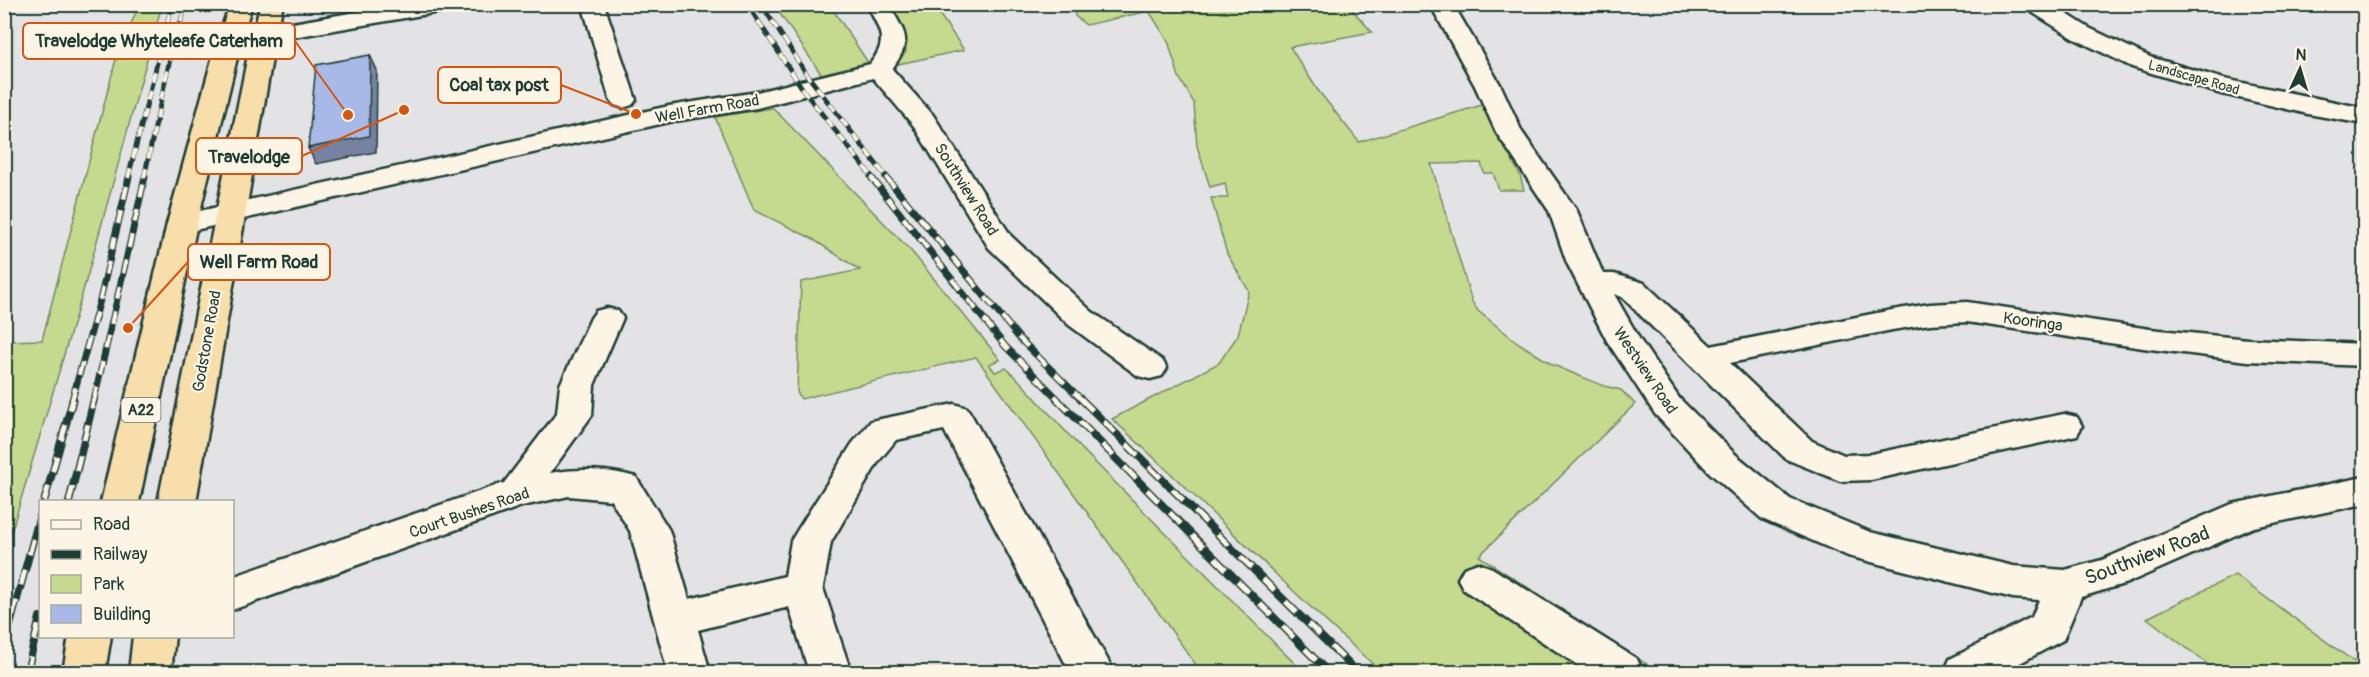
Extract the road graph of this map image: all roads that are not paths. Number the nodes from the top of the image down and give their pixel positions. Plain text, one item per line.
1 (241, 4) edge
2 (272, 4) edge
3 (445, 4) edge
4 (593, 4) edge
5 (878, 4) edge
6 (1441, 4) edge
7 (2035, 4) edge
8 (264, 35) junction
9 (229, 41) junction
10 (879, 69) junction
11 (623, 100) dead end
12 (2364, 116) edge
13 (230, 214) junction
14 (182, 224) junction
15 (1593, 284) junction
16 (607, 318) dead end
17 (2364, 355) edge
18 (1704, 358) junction
19 (1150, 368) dead end
20 (2064, 426) dead end
21 (2364, 491) edge
22 (517, 494) junction
23 (120, 500) edge
24 (177, 500) edge
25 (1478, 579) dead end
26 (2065, 586) junction
27 (803, 588) junction
28 (234, 593) edge
29 (674, 619) junction
30 (90, 638) edge
31 (154, 638) edge
32 (1091, 670) dead end
33 (84, 672) edge
34 (150, 672) edge
35 (689, 672) edge
36 (830, 672) edge
37 (1622, 672) edge
38 (1965, 672) edge

1 - 9 highway, A22
2 - 8 highway, Godstone Road
3 - 8 street
4 - 11 street
5 - 10 street
6 - 15 street, Westview Road
7 - 12 street, Landscape Road
8 - 9 street
8 - 13 highway, Godstone Road
9 - 14 highway, A22
10 - 13 street, Well Farm Road
10 - 19 street, Southview Road
13 - 14 street, Well Farm Road
13 - 24 highway, Godstone Road
14 - 23 highway, A22
15 - 18 street
15 - 26 street, Westview Road
16 - 22 street
17 - 18 street, Kooringa
18 - 20 street
21 - 26 street, Southview Road
22 - 28 street, Court Bushes Road
22 - 29 street, Court Bushes Road
25 - 37 street
26 - 38 street, Southview Road
27 - 29 street
27 - 32 street
27 - 36 street
29 - 35 street, Court Bushes Road
30 - 33 highway
31 - 34 highway

